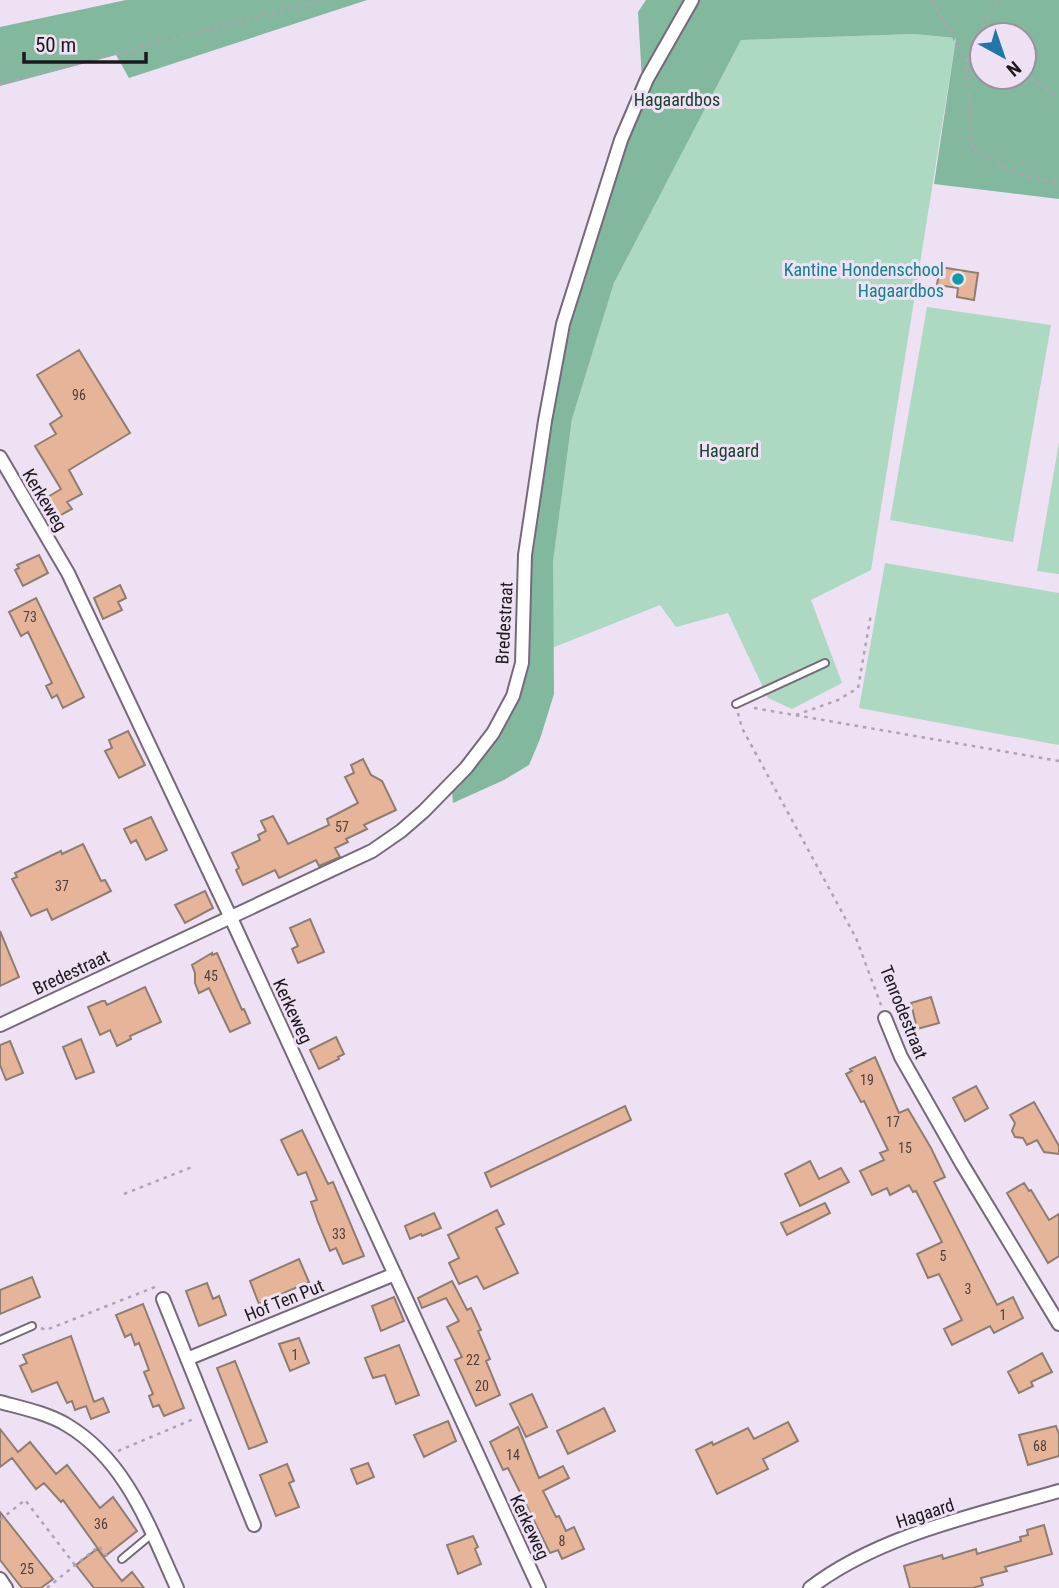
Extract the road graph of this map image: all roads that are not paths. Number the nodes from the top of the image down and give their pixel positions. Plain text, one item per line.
1 (692, 0) edge
2 (0, 457) edge
3 (825, 663) dead end
4 (736, 704) road end
5 (231, 918) junction
6 (886, 1018) road end
7 (0, 1025) edge
8 (395, 1274) junction
9 (163, 1299) dead end
10 (1059, 1324) edge
11 (33, 1326) road end
12 (0, 1340) edge
13 (187, 1359) junction
14 (0, 1402) edge
15 (1059, 1491) edge
16 (254, 1525) dead end
17 (152, 1534) junction
18 (122, 1559) road end
19 (0, 1579) edge
20 (6, 1588) edge
21 (177, 1588) edge
22 (539, 1588) edge
23 (810, 1588) edge

1 - 5 street, Bredestraat
2 - 5 street, Kerkeweg
3 - 4 lane
5 - 7 street, Bredestraat
5 - 8 street, Kerkeweg
6 - 10 street, Tenrodestraat
8 - 13 street, Hof Ten Put
8 - 22 street, Kerkeweg
9 - 13 street
11 - 12 lane
13 - 16 street
14 - 17 street
15 - 23 street, Hagaard
17 - 18 lane
17 - 21 street
19 - 20 street

